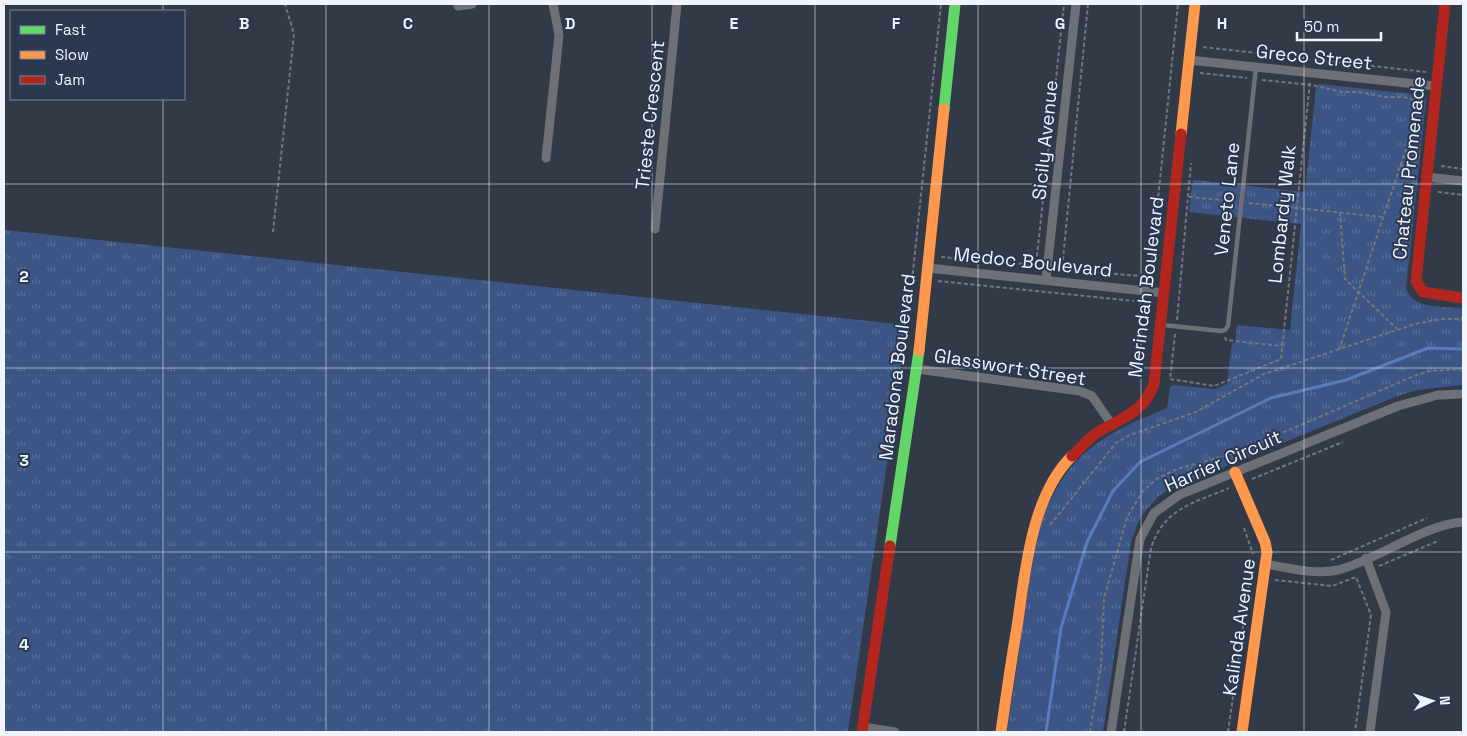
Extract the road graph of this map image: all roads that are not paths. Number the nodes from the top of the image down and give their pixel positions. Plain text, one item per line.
1 (472, 4) edge
2 (553, 4) edge
3 (677, 4) edge
4 (955, 4) edge
5 (1076, 4) edge
6 (1195, 4) edge
7 (1445, 4) edge
8 (458, 6) dead end
9 (1195, 60) junction
10 (1256, 67) junction
11 (1435, 86) junction
12 (546, 158) dead end
13 (1426, 177) junction
14 (1463, 181) edge
15 (654, 229) dead end
16 (928, 274) junction
17 (1046, 279) junction
18 (1164, 293) junction
19 (1463, 298) edge
20 (1161, 325) junction
21 (917, 369) junction
22 (1463, 394) edge
23 (1112, 425) junction
24 (1235, 472) junction
25 (1463, 522) edge
26 (1366, 558) junction
27 (1266, 564) junction
28 (862, 730) edge
29 (896, 732) edge
30 (1001, 732) edge
31 (1112, 732) edge
32 (1242, 732) edge
33 (1370, 732) edge

1 - 8 street
2 - 12 street
3 - 15 street, Trieste Crescent
4 - 16 street, Maradona Boulevard
5 - 17 street, Sicily Avenue
6 - 9 street, Merindah Boulevard
7 - 11 street, Chateau Promenade
9 - 10 street, Greco Street
9 - 18 street, Merindah Boulevard
10 - 11 street, Greco Street
10 - 20 lane, Veneto Lane
11 - 13 street, Chateau Promenade
13 - 14 street
13 - 19 street, Chateau Promenade
16 - 17 street, Medoc Boulevard
16 - 21 street, Maradona Boulevard
17 - 18 street, Medoc Boulevard
18 - 20 street, Merindah Boulevard
20 - 23 street, Merindah Boulevard
21 - 23 street, Glasswort Street
21 - 28 street, Maradona Boulevard
22 - 24 street, Harrier Circuit
23 - 30 street, Merindah Boulevard
24 - 27 street, Kalinda Avenue
24 - 31 street, Harrier Circuit
25 - 26 street
26 - 27 street
26 - 33 street
27 - 32 street, Kalinda Avenue
28 - 29 street

